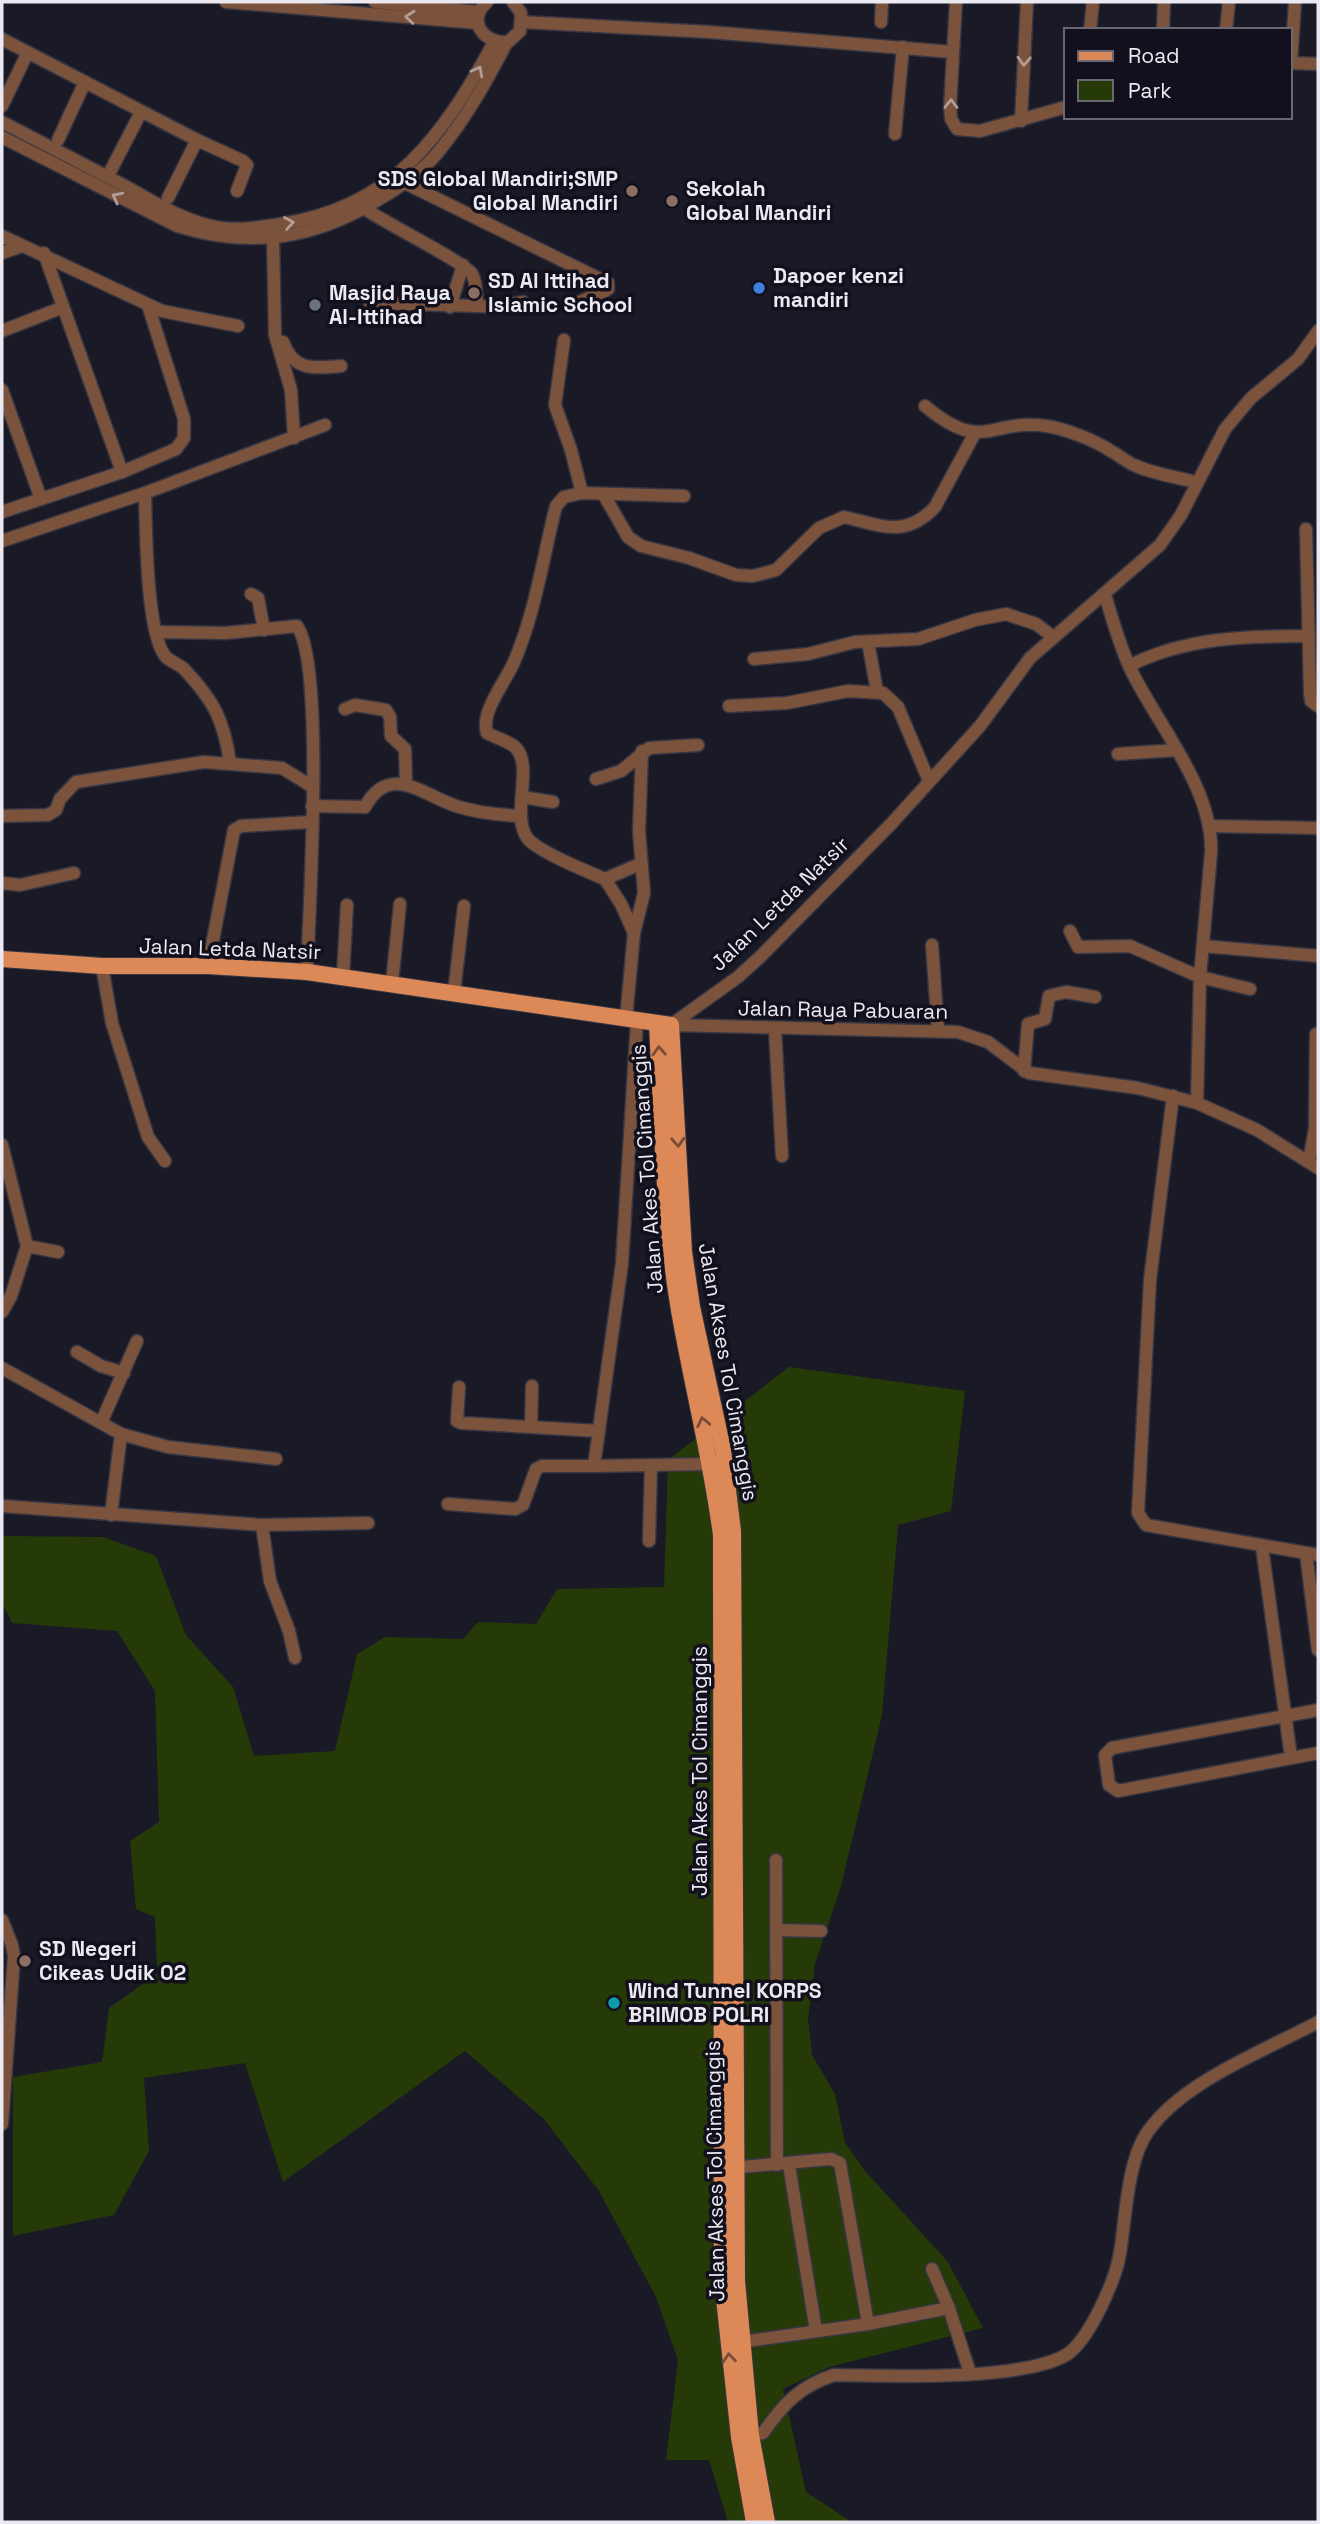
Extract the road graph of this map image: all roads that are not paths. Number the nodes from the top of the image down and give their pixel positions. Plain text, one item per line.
1 (226, 2) edge
2 (375, 2) edge
3 (513, 2) edge
4 (882, 2) edge
5 (956, 2) edge
6 (1027, 2) edge
7 (1093, 2) edge
8 (1164, 2) edge
9 (1229, 2) edge
10 (1295, 2) edge
11 (481, 12) edge
12 (522, 22) junction
13 (881, 22) dead end
14 (1090, 28) edge
15 (1163, 28) edge
16 (1226, 28) edge
17 (2, 39) edge
18 (500, 42) junction
19 (902, 47) junction
20 (1292, 48) edge
21 (952, 52) junction
22 (27, 54) junction
23 (1292, 63) edge
24 (1318, 64) edge
25 (85, 82) junction
26 (2, 106) edge
27 (1064, 108) edge
28 (141, 112) junction
29 (1021, 121) junction
30 (2, 122) edge
31 (895, 134) dead end
32 (2, 137) edge
33 (58, 140) dead end
34 (197, 140) junction
35 (111, 170) dead end
36 (405, 183) junction
37 (237, 191) dead end
38 (168, 198) dead end
39 (359, 205) junction
40 (2, 236) edge
41 (277, 238) junction
42 (22, 246) junction
43 (2, 253) edge
44 (44, 253) junction
45 (463, 265) junction
46 (523, 302) dead end
47 (370, 303) dead end
48 (148, 306) junction
49 (477, 306) junction
50 (450, 307) junction
51 (568, 307) dead end
52 (61, 308) junction
53 (238, 326) dead end
54 (2, 331) edge
55 (565, 340) dead end
56 (1316, 340) edge
57 (341, 366) dead end
58 (2, 390) edge
59 (925, 406) dead end
60 (325, 425) dead end
61 (975, 433) junction
62 (293, 438) junction
63 (122, 472) junction
64 (1196, 482) junction
65 (145, 493) junction
66 (582, 494) junction
67 (604, 495) junction
68 (684, 496) dead end
69 (41, 499) junction
70 (2, 512) edge
71 (1306, 528) dead end
72 (2, 541) edge
73 (251, 594) dead end
74 (1105, 595) junction
75 (264, 630) junction
76 (157, 632) junction
77 (1052, 636) junction
78 (1309, 636) junction
79 (868, 642) junction
80 (754, 659) dead end
81 (1129, 666) junction
82 (877, 691) junction
83 (729, 706) dead end
84 (1318, 706) edge
85 (345, 709) dead end
86 (698, 745) dead end
87 (1177, 750) junction
88 (642, 751) junction
89 (1118, 754) dead end
90 (230, 763) junction
91 (596, 779) dead end
92 (929, 782) junction
93 (406, 783) junction
94 (312, 786) junction
95 (522, 797) junction
96 (553, 802) dead end
97 (312, 806) junction
98 (2, 816) edge
99 (522, 816) junction
100 (311, 822) junction
101 (1209, 826) junction
102 (1318, 828) edge
103 (640, 864) junction
104 (74, 873) dead end
105 (605, 879) junction
106 (2, 883) edge
107 (400, 904) dead end
108 (347, 905) dead end
109 (464, 906) dead end
110 (1070, 930) dead end
111 (634, 933) junction
112 (932, 945) dead end
113 (1203, 946) junction
114 (1318, 956) edge
115 (2, 959) edge
116 (103, 966) junction
117 (208, 966) junction
118 (307, 972) junction
119 (343, 976) junction
120 (1200, 977) junction
121 (393, 983) junction
122 (1250, 989) dead end
123 (454, 993) junction
124 (1095, 997) dead end
125 (631, 1020) junction
126 (664, 1024) junction
127 (775, 1029) junction
128 (938, 1030) junction
129 (1316, 1034) dead end
130 (1024, 1071) junction
131 (1173, 1096) junction
132 (1197, 1103) junction
133 (2, 1145) edge
134 (782, 1156) dead end
135 (165, 1161) dead end
136 (1314, 1165) edge
137 (27, 1246) junction
138 (58, 1252) dead end
139 (2, 1312) edge
140 (137, 1341) dead end
141 (76, 1352) dead end
142 (2, 1368) edge
143 (124, 1373) junction
144 (532, 1386) dead end
145 (459, 1387) dead end
146 (101, 1423) junction
147 (531, 1427) junction
148 (599, 1431) junction
149 (121, 1434) junction
150 (276, 1459) dead end
151 (712, 1464) junction
152 (594, 1466) junction
153 (651, 1466) junction
154 (449, 1504) dead end
155 (2, 1506) edge
156 (111, 1515) junction
157 (368, 1523) dead end
158 (262, 1525) junction
159 (649, 1541) dead end
160 (1262, 1547) junction
161 (1312, 1554) edge
162 (1318, 1650) edge
163 (295, 1658) dead end
164 (1318, 1710) edge
165 (1284, 1717) junction
166 (1318, 1753) edge
167 (1291, 1757) junction
168 (776, 1860) dead end
169 (2, 1920) edge
170 (776, 1930) junction
171 (821, 1931) dead end
172 (1318, 2022) edge
173 (5, 2028) edge
174 (2, 2124) edge
175 (783, 2165) junction
176 (728, 2167) junction
177 (932, 2269) dead end
178 (950, 2308) junction
179 (868, 2324) junction
180 (816, 2331) junction
181 (741, 2342) junction
182 (970, 2373) junction
183 (745, 2436) junction
184 (756, 2516) edge

11 -> 1 street
2 - 11 street
3 - 12 street
4 - 13 street
5 - 21 street
6 -> 29 street
7 - 14 street
8 - 15 street
9 - 16 street
10 - 20 street
11 - 18 street
12 - 18 street
12 - 19 street
17 - 22 street
18 - 36 street
39 -> 18 street
19 - 21 street
19 - 31 street
29 -> 21 street
22 - 25 street
22 - 26 street
23 - 24 street
25 - 28 street
25 - 33 street
27 - 29 street
28 - 34 street
28 - 35 street
30 -> 39 street
41 -> 32 street
34 - 37 street
34 - 38 street
36 - 39 street
36 - 51 street
39 - 41 street
39 - 45 street
40 - 42 street
41 - 57 street
41 - 62 street
42 - 43 street
42 - 44 street
44 - 48 street
44 - 52 street
45 - 49 street
45 - 50 street
46 - 49 street
47 - 50 street
48 - 53 street
48 - 63 street
49 - 50 street
52 - 54 street
52 - 63 street
55 - 66 street
56 - 64 street, Jalan Letda Natsir
58 - 69 street
59 - 61 street
60 - 62 street
61 - 64 street
61 - 67 street
62 - 65 street
63 - 69 street
64 - 74 street, Jalan Letda Natsir
65 - 72 street
65 - 76 street
66 - 67 street
66 - 95 street
67 - 68 street
69 - 70 street
71 - 78 street
73 - 75 street
74 - 77 street, Jalan Letda Natsir
74 - 81 street
75 - 76 street
75 - 94 street
76 - 90 street
77 - 79 street
77 - 92 street, Jalan Letda Natsir
78 - 81 street
78 - 84 street
79 - 80 street
79 - 82 street
81 - 87 street
82 - 83 street
82 - 92 street
85 - 93 street
86 - 88 street
87 - 89 street
87 - 101 street
88 - 91 street
88 - 103 street
90 - 94 street
90 - 98 street
92 - 126 street, Jalan Letda Natsir
93 - 97 street
93 - 99 street
94 - 97 street
95 - 96 street
95 - 99 street
97 - 100 street
99 - 105 street
100 - 117 street
100 - 118 street
101 - 102 street
101 - 113 street
103 - 105 street
103 - 111 street
104 - 106 street
105 - 111 street
107 - 121 street
108 - 119 street
109 - 123 street
110 - 120 street
111 - 125 street
112 - 128 street
113 - 114 street
113 - 120 street
115 - 116 main road, Jalan Letda Natsir
116 - 117 main road, Jalan Letda Natsir
116 - 135 street
117 - 118 main road, Jalan Letda Natsir
118 - 119 main road, Jalan Letda Natsir
119 - 121 main road, Jalan Letda Natsir
120 - 122 street
120 - 132 street
121 - 123 main road, Jalan Letda Natsir
123 - 125 main road, Jalan Letda Natsir
124 - 130 street
125 - 126 main road, Jalan Letda Natsir
125 - 148 street
126 - 127 street, Jalan Raya Pabuaran
151 -> 126 main road, Jalan Akes Tol Cimanggis
126 -> 176 main road, Jalan Akses Tol Cimanggis
127 - 128 street, Jalan Raya Pabuaran
127 - 134 street
128 - 130 street, Jalan Raya Pabuaran
129 - 136 street
130 - 131 street
131 - 132 street
131 - 160 street
132 - 136 street
133 - 137 street
137 - 138 street
137 - 139 street
140 - 143 street
141 - 143 street
142 - 146 street
143 - 146 street
144 - 147 street
145 - 147 street
146 - 149 street
147 - 148 street
148 - 152 street
149 - 150 street
149 - 156 street
151 - 153 street
151 - 176 main road, Jalan Akes Tol Cimanggis
152 - 153 street
152 - 154 street
153 - 159 street
155 - 156 street
156 - 158 street
157 - 158 street
158 - 163 street
160 - 161 street
160 - 165 street
161 - 162 street
164 - 165 street
165 - 167 street
165 - 167 street
166 - 167 street
168 - 170 street
169 - 173 street
170 - 171 street
170 - 175 street
172 - 182 street
173 - 174 street
175 - 176 street
175 - 179 street
175 - 180 street
176 - 181 main road, Jalan Akses Tol Cimanggis
183 -> 176 main road, Jalan Akes Tol Cimanggis
177 - 178 street
178 - 179 street
178 - 182 street
179 - 180 street
180 - 181 street
181 - 183 main road, Jalan Akses Tol Cimanggis
182 - 183 street
183 - 184 main road, Jalan Akses Tol Cimanggis

